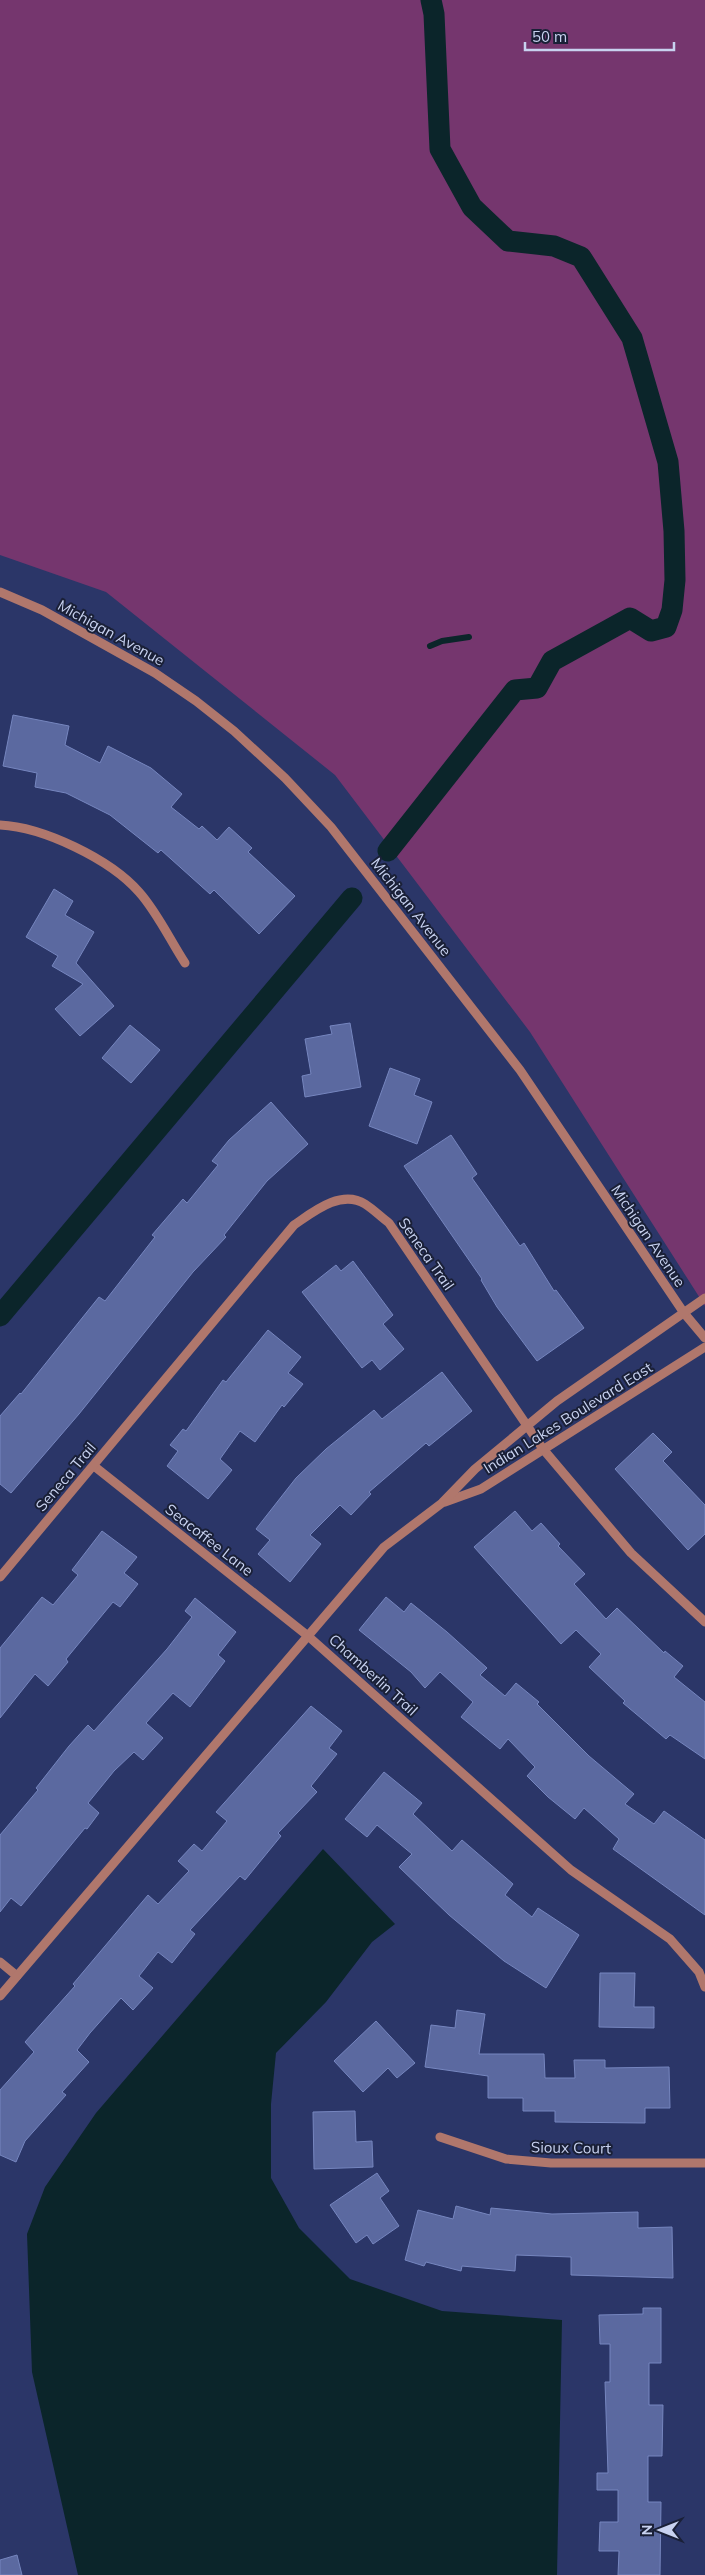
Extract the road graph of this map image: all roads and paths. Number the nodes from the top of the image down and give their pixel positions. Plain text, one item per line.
1 (0, 592) edge
2 (0, 825) edge
3 (185, 963) dead end
4 (705, 1298) edge
5 (684, 1313) junction
6 (705, 1338) edge
7 (705, 1347) edge
8 (526, 1427) junction
9 (543, 1449) junction
10 (94, 1466) junction
11 (442, 1503) junction
12 (0, 1577) edge
13 (705, 1622) edge
14 (308, 1636) junction
15 (0, 1962) edge
16 (17, 1976) junction
17 (705, 1987) edge
18 (0, 1996) edge
19 (440, 2138) dead end
20 (705, 2163) edge

1 - 5 street, Michigan Avenue
2 - 3 street
4 - 5 street, Indian Lakes Boulevard East
5 - 6 street, Michigan Avenue
5 - 8 street, Indian Lakes Boulevard East
7 - 9 street, Indian Lakes Boulevard East
8 - 9 street, Seneca Trail
8 - 10 street, Seneca Trail
8 - 11 street, Indian Lakes Boulevard East
9 - 11 street, Indian Lakes Boulevard East
9 - 13 street, Seneca Trail
10 - 12 street, Seneca Trail
10 - 14 street, Seacoffee Lane
11 - 14 street, Indian Lakes Boulevard East
14 - 16 street, Chamberlin Trail
14 - 17 street, Chamberlin Trail
15 - 16 street
16 - 18 street, Chamberlin Trail
19 - 20 street, Sioux Court

